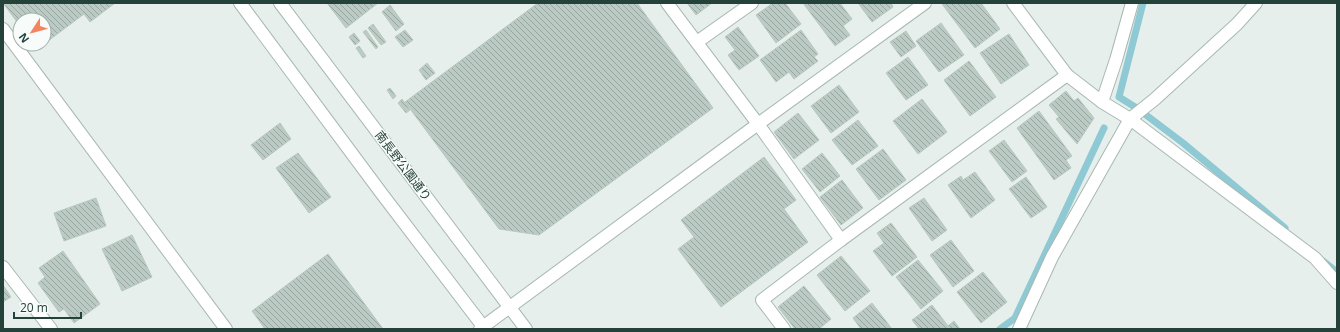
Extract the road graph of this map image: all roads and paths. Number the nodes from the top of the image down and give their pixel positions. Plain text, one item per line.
1 (240, 3) edge
2 (280, 3) edge
3 (667, 3) edge
4 (752, 3) edge
5 (925, 3) edge
6 (1013, 3) edge
7 (1132, 3) edge
8 (1256, 3) edge
9 (3, 29) edge
10 (697, 42) junction
11 (1067, 75) junction
12 (1102, 102) junction
13 (1130, 119) junction
14 (758, 124) junction
15 (841, 240) junction
16 (3, 267) edge
17 (1337, 283) edge
18 (510, 307) junction
19 (483, 328) edge
20 (51, 329) edge
21 (226, 329) edge
22 (526, 329) edge
23 (784, 329) edge
24 (1019, 329) edge

1 - 19 street
2 - 18 street, 南長野公園通り
3 - 10 street
4 - 10 street
5 - 14 street
6 - 11 street
7 - 12 street
8 - 13 street
9 - 21 street
10 - 14 street
11 - 12 street
11 - 15 street
12 - 13 street
13 - 17 street
13 - 24 street
14 - 15 street
14 - 18 street
15 - 23 street
16 - 20 street
18 - 19 street
18 - 22 street, 南長野公園通り

